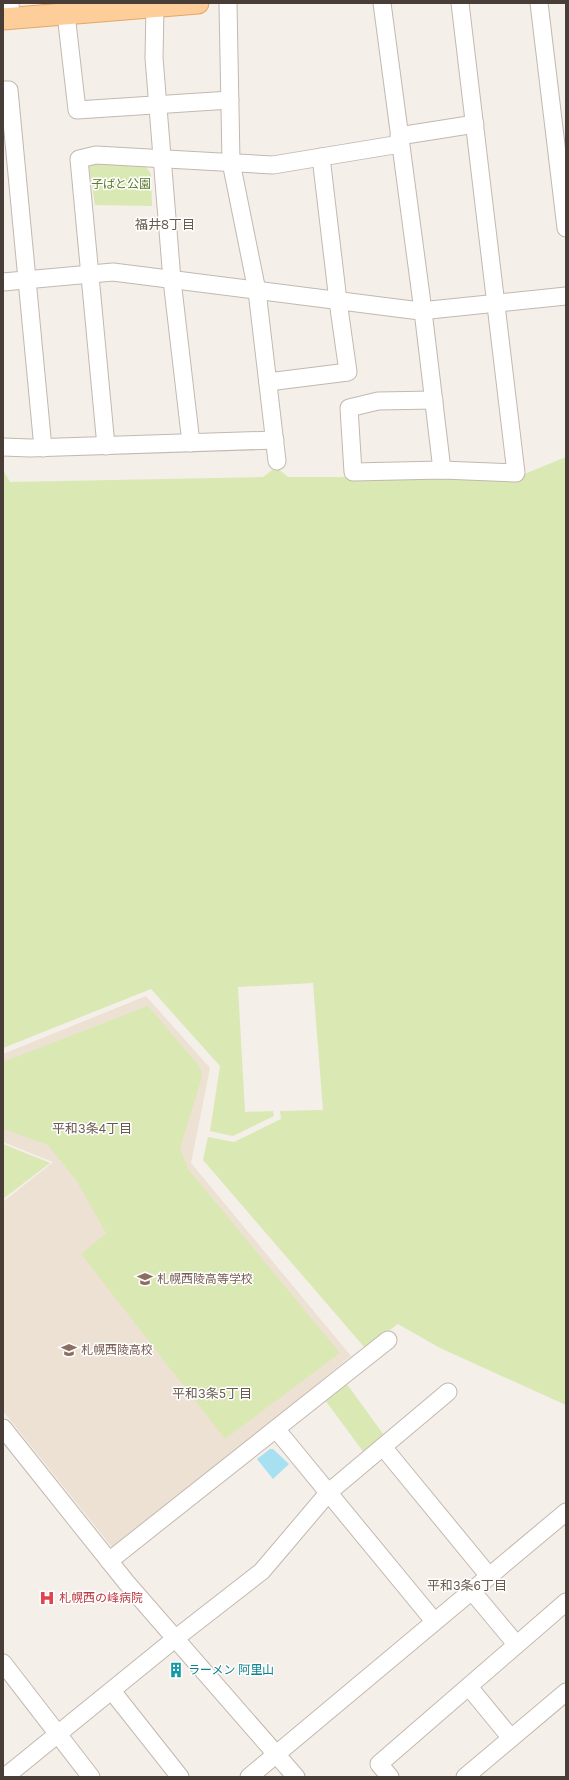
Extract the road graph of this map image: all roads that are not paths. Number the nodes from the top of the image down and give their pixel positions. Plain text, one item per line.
1 (198, 3) edge
2 (228, 3) edge
3 (382, 3) edge
4 (460, 3) edge
5 (539, 3) edge
6 (167, 5) edge
7 (8, 14) edge
8 (66, 14) junction
9 (3, 90) edge
10 (230, 100) junction
11 (158, 106) junction
12 (475, 124) junction
13 (399, 140) junction
14 (321, 157) junction
15 (162, 158) junction
16 (231, 162) junction
17 (566, 228) edge
18 (91, 274) junction
19 (26, 280) junction
20 (172, 280) junction
21 (3, 282) edge
22 (257, 291) junction
23 (566, 296) edge
24 (338, 301) junction
25 (496, 304) junction
26 (423, 311) junction
27 (268, 382) junction
28 (434, 400) junction
29 (275, 440) junction
30 (191, 443) junction
31 (106, 446) junction
32 (3, 447) edge
33 (43, 448) junction
34 (277, 461) dead end
35 (442, 470) junction
36 (388, 1340) dead end
37 (448, 1392) dead end
38 (3, 1428) edge
39 (276, 1429) junction
40 (383, 1447) junction
41 (329, 1492) junction
42 (564, 1518) edge
43 (110, 1561) junction
44 (489, 1576) junction
45 (471, 1590) junction
46 (566, 1602) edge
47 (434, 1621) junction
48 (176, 1638) junction
49 (516, 1644) junction
50 (3, 1663) edge
51 (469, 1687) junction
52 (112, 1691) junction
53 (566, 1692) edge
54 (59, 1734) junction
55 (511, 1738) junction
56 (277, 1754) junction
57 (5, 1777) edge
58 (91, 1777) edge
59 (180, 1777) edge
60 (249, 1777) edge
61 (296, 1777) edge
62 (390, 1777) edge
63 (465, 1777) edge

1 - 6 main road
2 - 10 street
3 - 13 street
4 - 12 street
5 - 17 street
6 - 8 main road
6 - 11 street
7 - 8 main road
8 - 11 street
9 - 19 street
10 - 11 street
10 - 16 street
11 - 15 street
12 - 13 street
12 - 25 street
13 - 14 street
13 - 26 street
14 - 16 street
14 - 24 street
15 - 16 street
15 - 18 street
15 - 20 street
16 - 22 street
18 - 19 street
18 - 20 street
18 - 31 street
19 - 21 street
19 - 33 street
20 - 22 street
20 - 30 street
22 - 24 street
22 - 27 street
23 - 25 street
24 - 26 street
24 - 27 street
25 - 26 street
25 - 35 street
26 - 28 street
27 - 29 street
28 - 35 street
28 - 35 street
29 - 30 street
29 - 34 street
30 - 31 street
31 - 33 street
32 - 33 street
36 - 39 street
37 - 40 street
38 - 43 street
39 - 41 street
39 - 43 street
40 - 41 street
40 - 44 street
41 - 47 street
41 - 48 street
42 - 44 street
43 - 48 street
44 - 45 street
45 - 47 street
45 - 49 street
46 - 49 street
47 - 56 street
48 - 52 street
48 - 56 street
49 - 51 street
50 - 54 street
51 - 55 street
51 - 62 street
52 - 54 street
52 - 59 street
53 - 55 street
54 - 57 street
54 - 58 street
55 - 63 street
56 - 60 street
56 - 61 street

